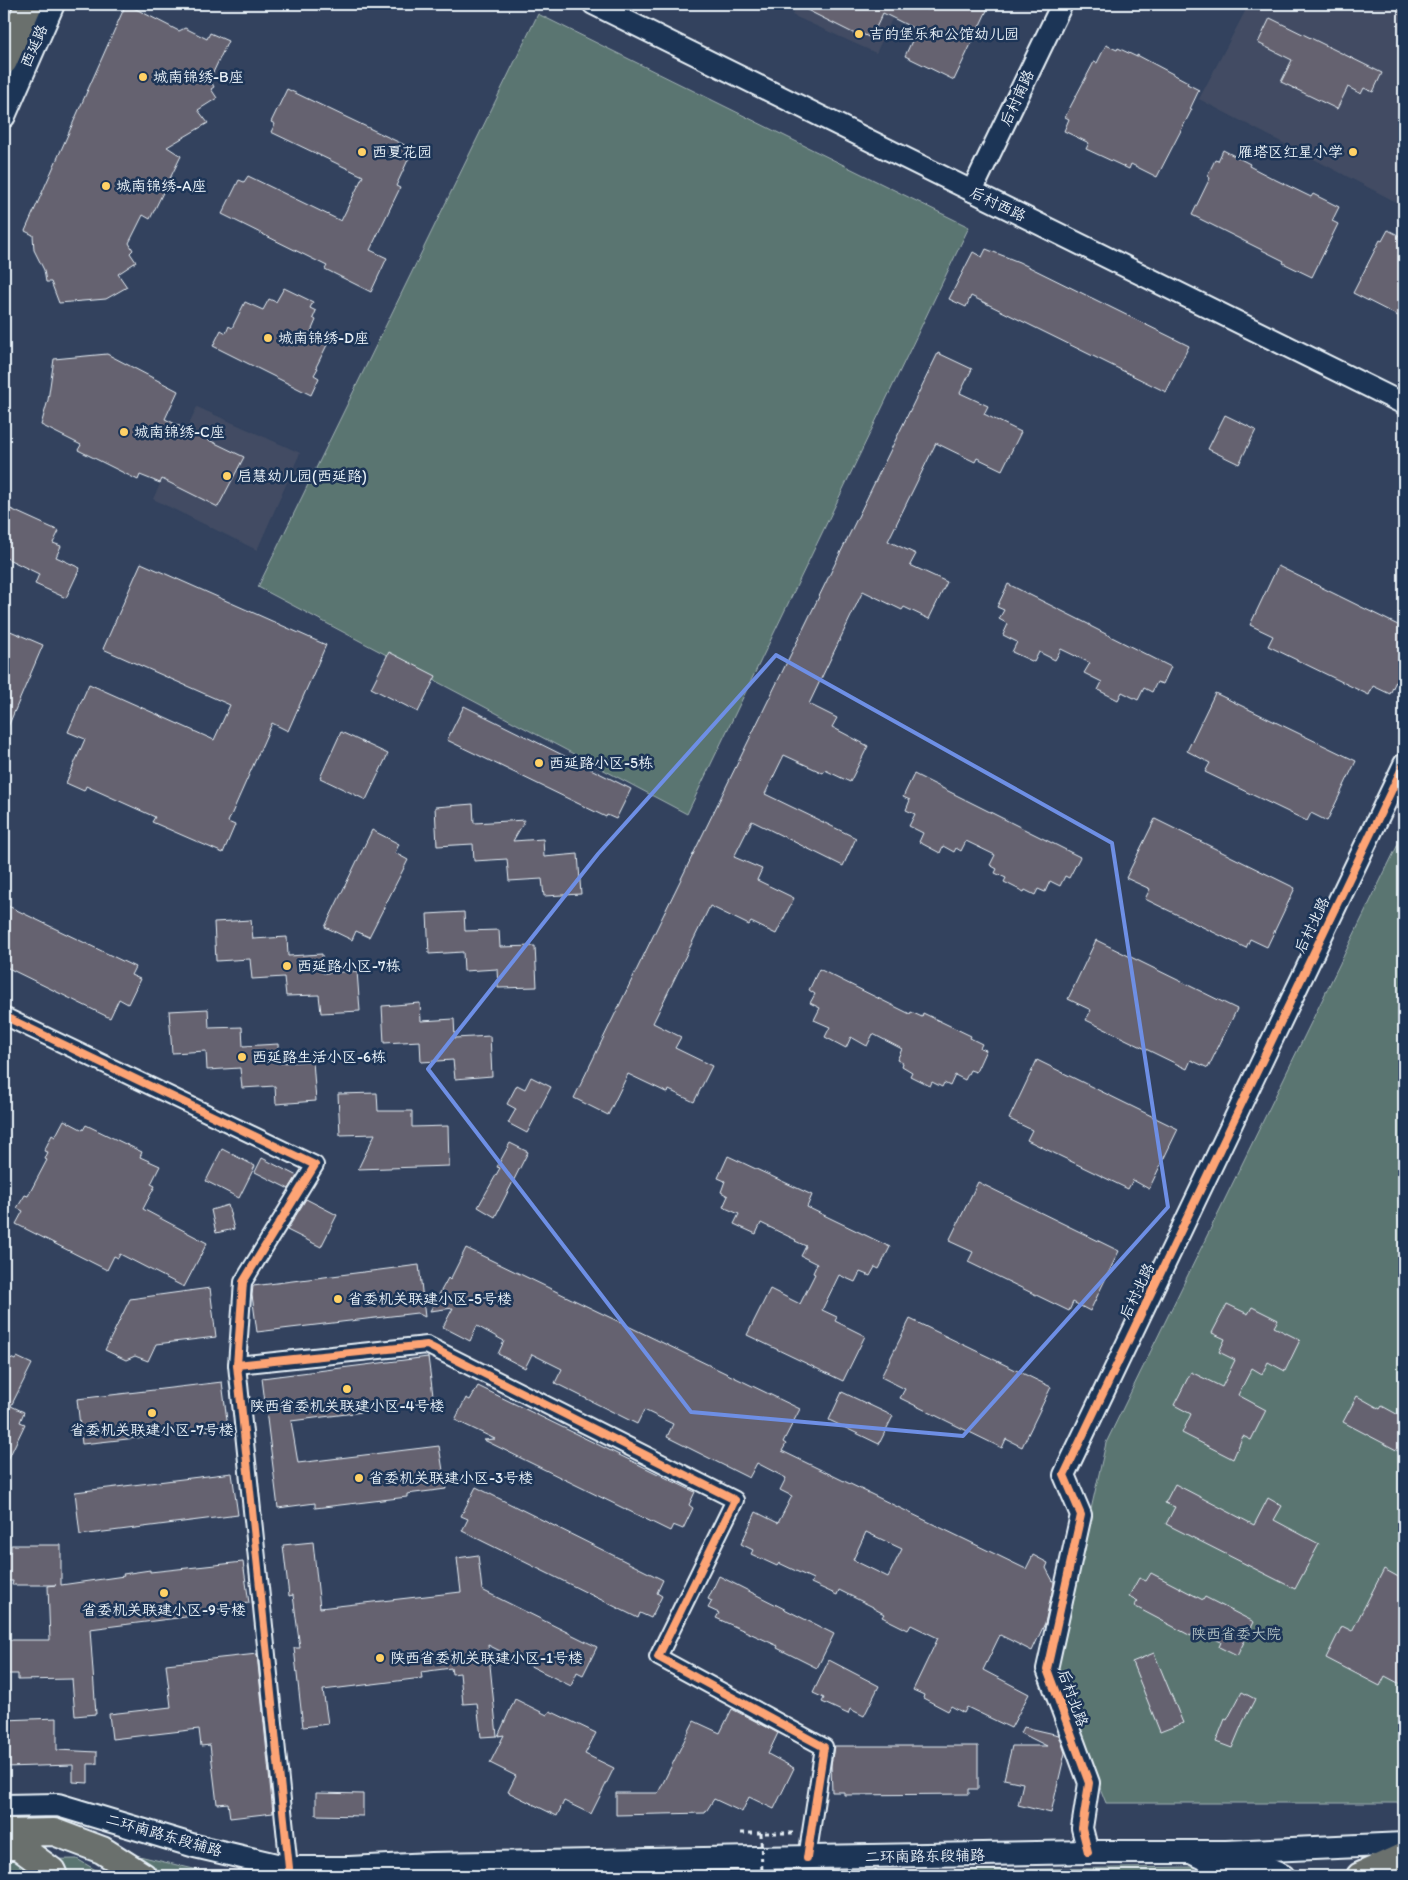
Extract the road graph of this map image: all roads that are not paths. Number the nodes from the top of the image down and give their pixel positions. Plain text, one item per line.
1 (29, 4) edge
2 (53, 4) edge
3 (593, 4) edge
4 (1062, 4) edge
5 (4, 61) edge
6 (4, 116) edge
7 (972, 191) junction
8 (1404, 404) edge
9 (1404, 764) edge
10 (4, 1016) edge
11 (237, 1365) junction
12 (4, 1806) edge
13 (4, 1833) edge
14 (1404, 1844) edge
15 (4, 1846) edge
16 (1088, 1852) junction
17 (1190, 1852) junction
18 (1226, 1852) junction
19 (1404, 1856) edge
20 (807, 1858) junction
21 (289, 1868) junction
22 (438, 1870) edge
23 (54, 1876) edge
24 (144, 1876) edge
25 (1233, 1876) edge
26 (1284, 1876) edge
27 (1360, 1876) edge

1 - 5 highway
2 - 6 main road, 西延路
3 - 7 street, 后村西路
4 - 7 street, 后村南路
7 - 8 street, 后村西路
9 - 16 street, 后村北路
10 - 11 street
11 - 20 street
11 - 21 street
12 - 21 main road, 二环南路东段辅路
13 - 24 highway
14 - 18 main road, 二环南路东段辅路
15 - 23 highway
16 - 17 main road, 二环南路东段辅路
16 - 20 main road, 二环南路东段辅路
17 - 18 main road, 二环南路东段辅路
17 - 25 main road
18 - 26 main road
19 - 27 highway
20 - 22 main road, 二环南路东段辅路
21 - 22 main road, 二环南路东段辅路

